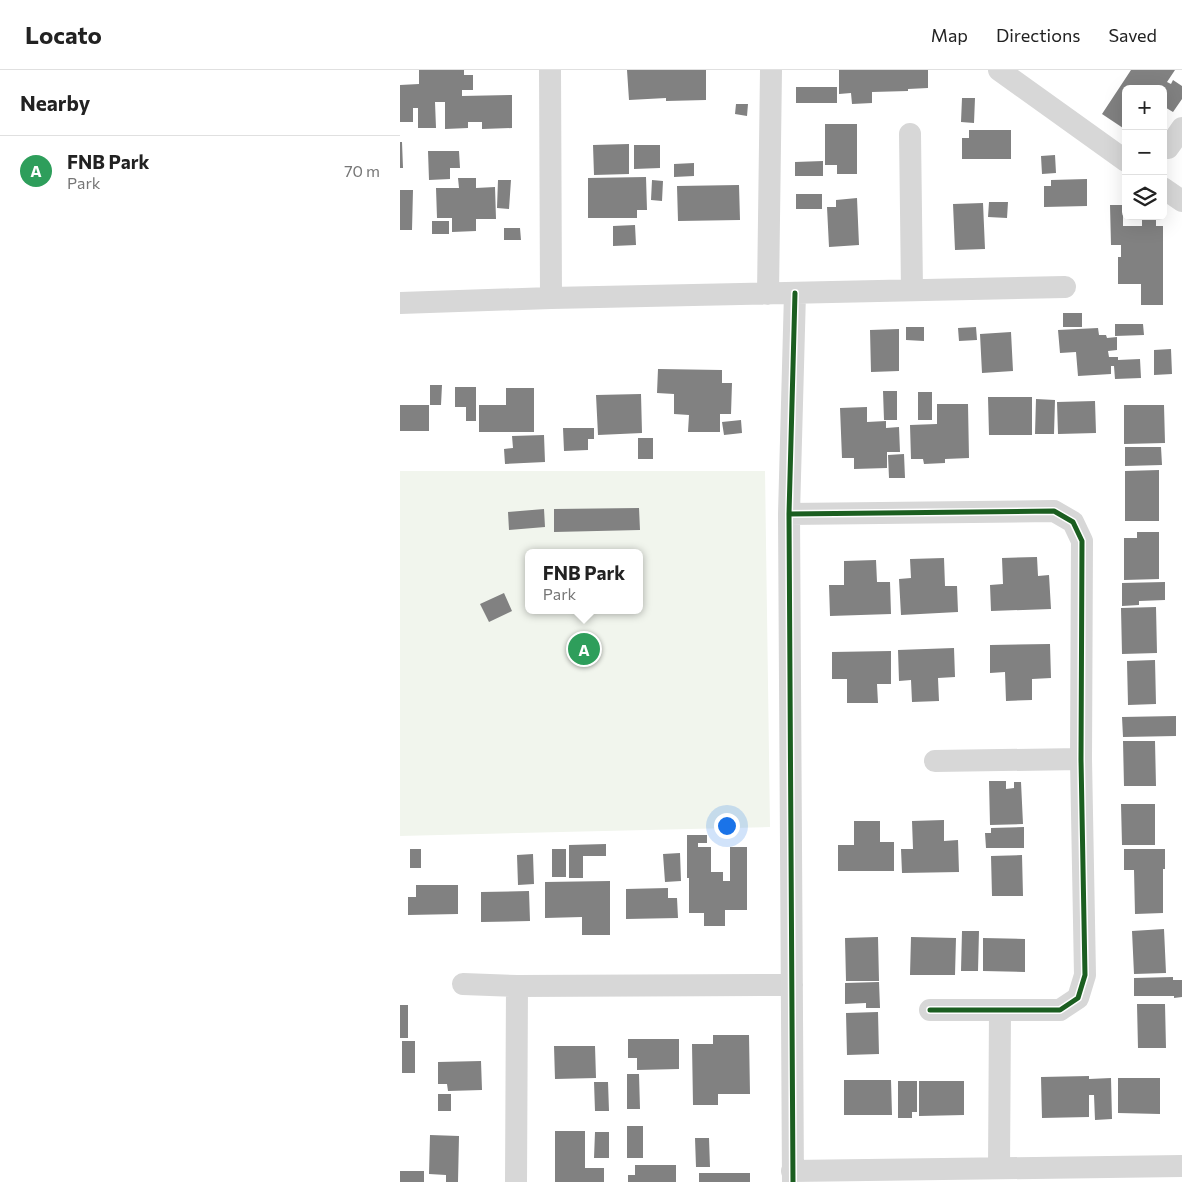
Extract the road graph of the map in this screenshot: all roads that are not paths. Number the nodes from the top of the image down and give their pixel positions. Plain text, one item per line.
1 (550, 70) edge
2 (771, 70) edge
3 (999, 70) edge
4 (1182, 128) edge
5 (910, 134) dead end
6 (1168, 148) dead end
7 (1122, 158) edge
8 (1167, 191) edge
9 (1182, 201) edge
10 (1065, 287) dead end
11 (912, 290) junction
12 (796, 293) junction
13 (768, 294) junction
14 (551, 298) junction
15 (400, 303) edge
16 (789, 514) junction
17 (1081, 759) junction
18 (935, 761) dead end
19 (463, 984) dead end
20 (792, 985) junction
21 (517, 986) junction
22 (930, 1010) dead end
23 (1000, 1010) junction
24 (1182, 1166) edge
25 (999, 1168) junction
26 (792, 1176) edge
27 (516, 1182) edge

1 - 14 street
2 - 13 street
3 - 7 street
4 - 6 street
5 - 11 street
8 - 9 street
10 - 11 street
11 - 12 street
12 - 13 street
12 - 16 street
13 - 14 street
14 - 15 street
16 - 17 street
16 - 20 street
17 - 18 street
17 - 23 street
19 - 21 street
20 - 21 street
20 - 26 street
21 - 27 street
22 - 23 street
23 - 25 street
24 - 25 street
25 - 26 street

